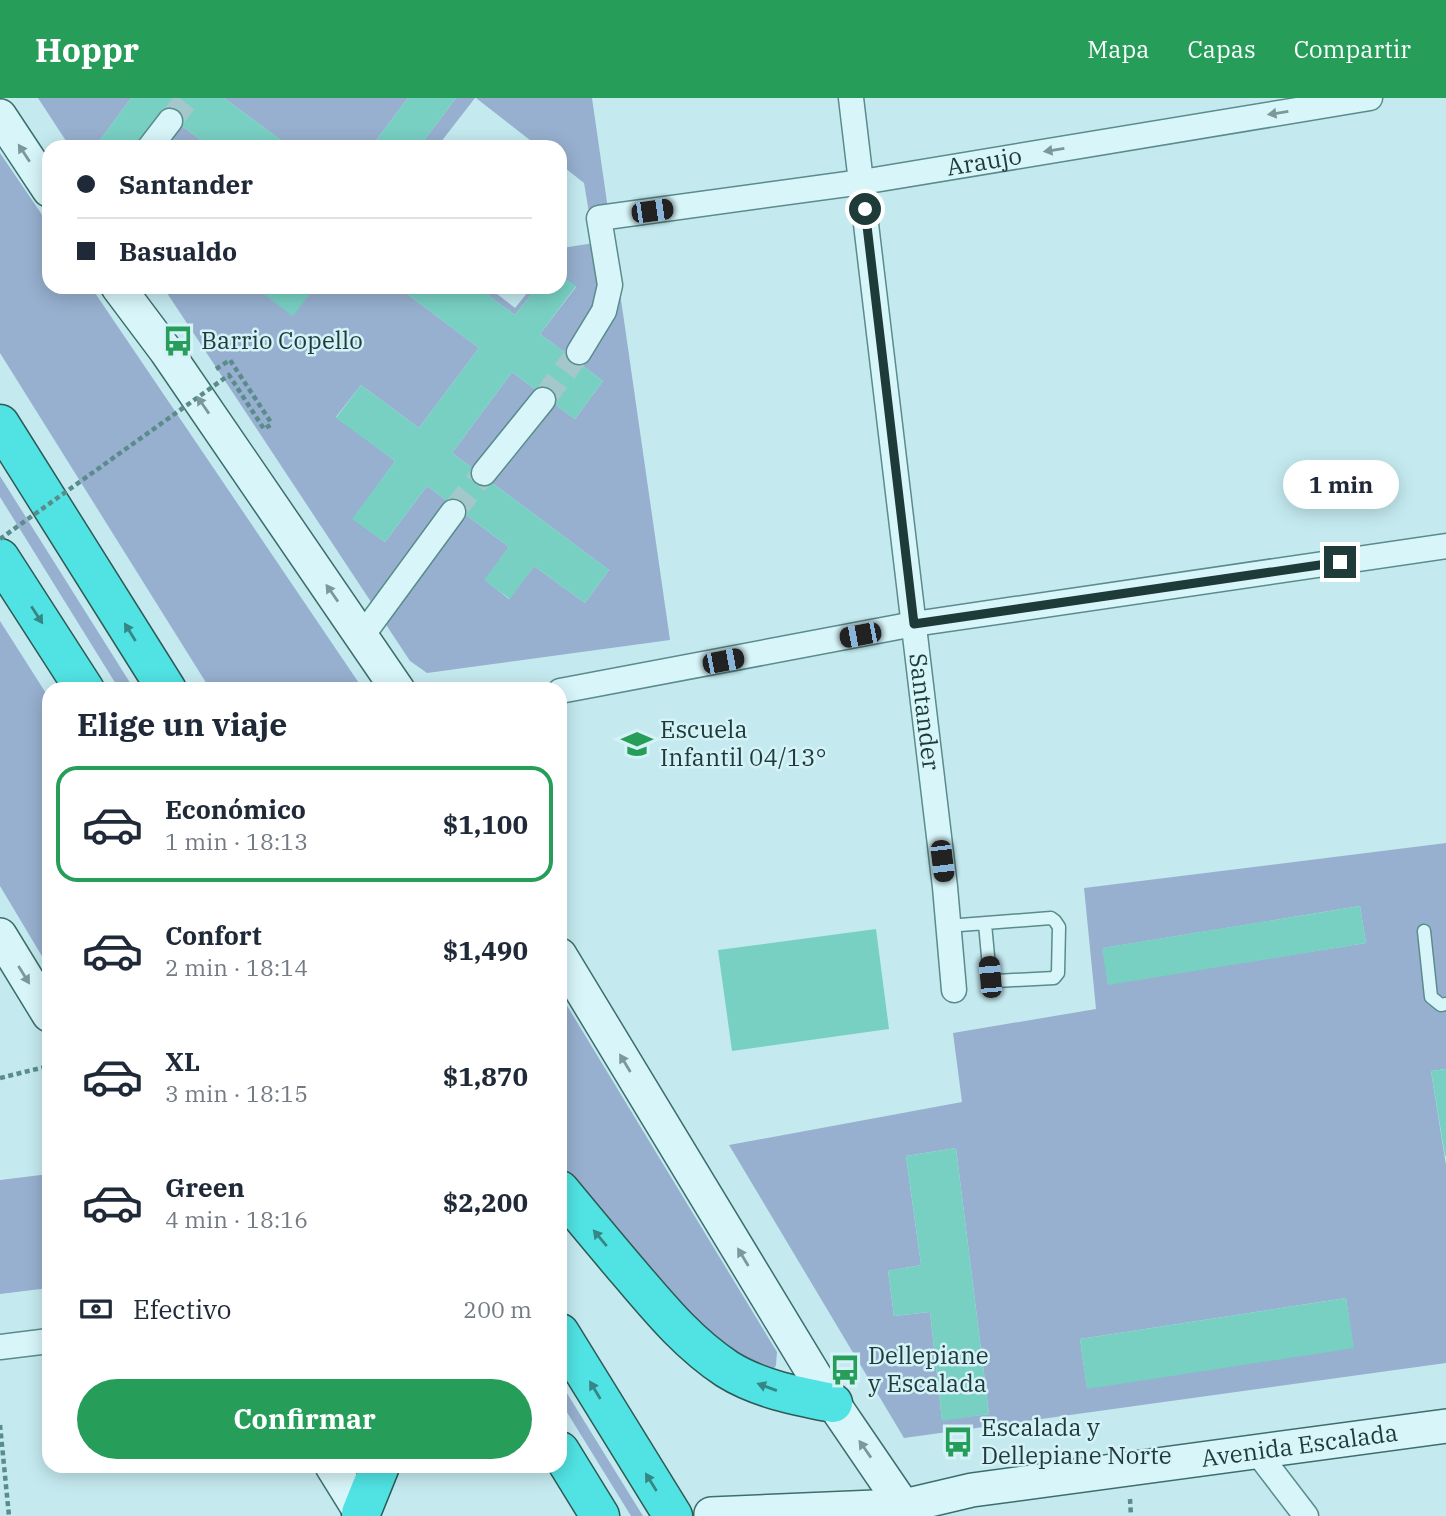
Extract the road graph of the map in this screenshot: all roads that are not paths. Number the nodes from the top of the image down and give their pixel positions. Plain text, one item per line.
1 (851, 98) edge
2 (1370, 98) edge
3 (0, 116) edge
4 (170, 121) tunnel mouth
5 (155, 140) edge
6 (42, 179) edge
7 (862, 182) junction
8 (123, 294) edge
9 (579, 352) tunnel mouth
10 (543, 400) tunnel mouth
11 (0, 424) edge
12 (484, 473) tunnel mouth
13 (453, 512) tunnel mouth
14 (1446, 546) edge
15 (0, 558) edge
16 (914, 624) junction
17 (362, 636) junction
18 (80, 682) edge
19 (162, 682) edge
20 (393, 682) edge
21 (567, 690) edge
22 (985, 924) junction
23 (947, 926) junction
24 (1424, 931) dead end
25 (0, 935) edge
26 (567, 967) edge
27 (954, 990) dead end
28 (42, 1004) edge
29 (1446, 1004) edge
30 (567, 1199) edge
31 (42, 1342) edge
32 (567, 1344) edge
33 (0, 1347) edge
34 (833, 1404) junction
35 (1446, 1426) edge
36 (1257, 1452) junction
37 (567, 1462) edge
38 (336, 1473) edge
39 (377, 1473) edge
40 (896, 1513) edge
41 (362, 1514) edge
42 (711, 1514) edge
43 (600, 1516) edge
44 (673, 1516) edge
45 (1306, 1516) edge

1 - 7 street, Santander
2 -> 7 street, Araujo
6 -> 3 street
4 - 5 street
7 - 9 street, Araujo
7 - 16 street, Santander
17 -> 8 street
10 - 12 street
19 -> 11 highway
13 - 17 street
14 - 16 street
15 -> 18 highway
16 - 21 street
16 - 23 street, Santander
17 - 20 street
22 - 22 lane
22 - 23 lane
23 - 27 street, Santander
24 - 29 lane
25 -> 28 street
34 -> 26 street
34 -> 30 highway
31 - 33 street
44 -> 32 highway
40 -> 34 street
35 - 36 street, Avenida Escalada
36 - 40 street, Avenida Escalada
36 - 45 street
37 - 43 highway
38 - 41 street
39 - 41 highway
40 - 42 street, Avenida Escalada

